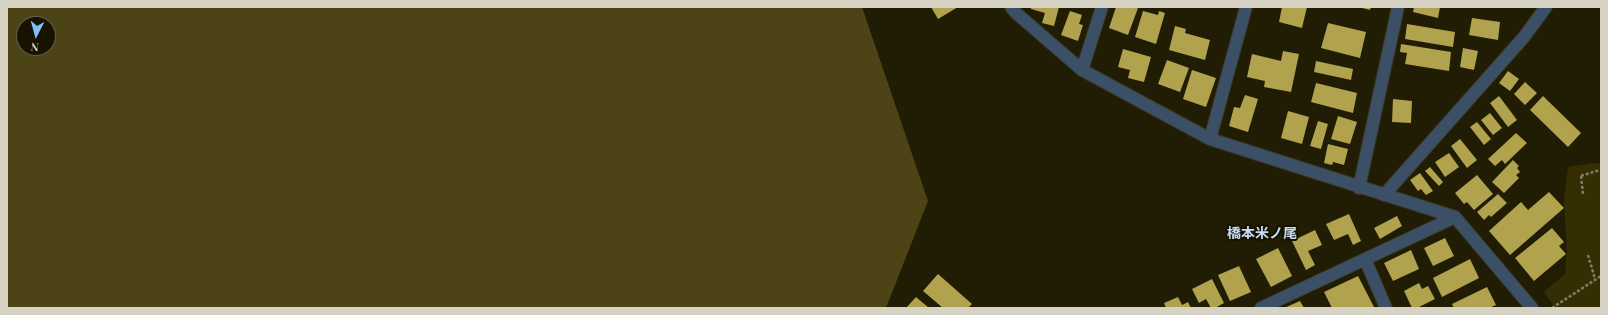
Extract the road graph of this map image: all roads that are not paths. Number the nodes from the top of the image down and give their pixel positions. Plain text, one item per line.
1 (1011, 7) edge
2 (1102, 7) edge
3 (1246, 7) edge
4 (1398, 7) edge
5 (1546, 7) edge
6 (1082, 70) junction
7 (1210, 139) junction
8 (1359, 188) junction
9 (1384, 195) junction
10 (1455, 217) junction
11 (1364, 259) junction
12 (1261, 308) edge
13 (1386, 308) edge
14 (1532, 308) edge

1 - 6 street
2 - 6 street
3 - 7 street
4 - 8 street
5 - 9 street
6 - 7 street
7 - 8 street
8 - 9 street
9 - 10 street
10 - 11 street
10 - 14 street
11 - 12 street
11 - 13 street

